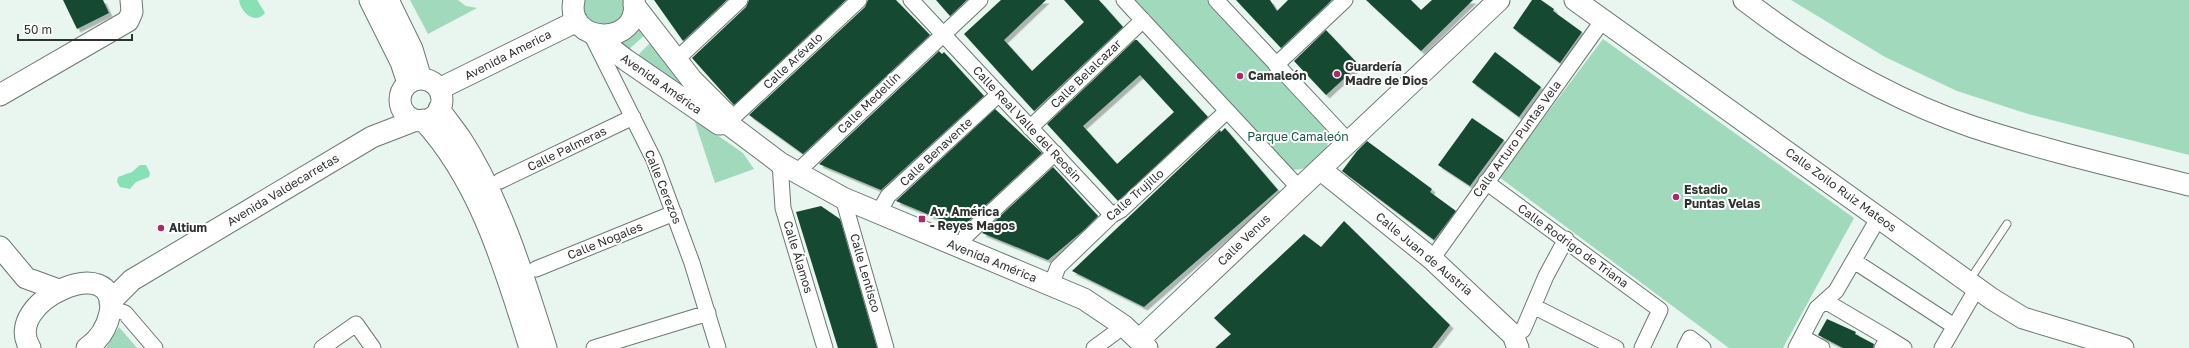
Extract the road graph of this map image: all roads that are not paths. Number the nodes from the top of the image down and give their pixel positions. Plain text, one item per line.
1 (370, 0) edge
2 (388, 0) edge
3 (574, 0) edge
4 (740, 0) edge
5 (859, 0) edge
6 (911, 0) edge
7 (980, 0) edge
8 (1124, 0) edge
9 (1216, 0) edge
10 (1345, 0) edge
11 (1499, 0) edge
12 (1575, 0) edge
13 (1744, 0) edge
14 (634, 2) edge
15 (131, 6) edge
16 (1143, 20) junction
17 (1603, 20) junction
18 (589, 30) junction
19 (942, 33) junction
20 (676, 60) junction
21 (1276, 64) junction
22 (410, 88) junction
23 (0, 94) edge
24 (999, 94) junction
25 (429, 110) junction
26 (1228, 111) junction
27 (633, 117) junction
28 (727, 123) junction
29 (1030, 128) junction
30 (372, 137) junction
31 (1349, 142) junction
32 (1055, 153) junction
33 (788, 168) junction
34 (1320, 169) junction
35 (500, 181) dead end
36 (1486, 182) junction
37 (2189, 186) edge
38 (1299, 188) junction
39 (843, 198) junction
40 (674, 213) junction
41 (878, 214) junction
42 (1112, 215) junction
43 (1879, 217) junction
44 (2007, 224) dead end
45 (1566, 239) junction
46 (0, 247) edge
47 (961, 248) junction
48 (1432, 259) junction
49 (1854, 261) junction
50 (536, 269) dead end
51 (26, 278) junction
52 (1051, 284) junction
53 (1973, 284) junction
54 (56, 289) junction
55 (108, 299) junction
56 (1825, 301) junction
57 (1533, 306) junction
58 (34, 310) junction
59 (708, 313) junction
60 (1124, 326) junction
61 (1954, 326) junction
62 (1515, 342) edge
63 (1799, 343) edge
64 (1885, 343) edge
65 (24, 344) edge
66 (1143, 344) edge
67 (87, 348) edge
68 (155, 348) edge
69 (322, 348) edge
70 (373, 348) edge
71 (530, 348) edge
72 (546, 348) edge
73 (594, 348) edge
74 (718, 348) edge
75 (825, 348) edge
76 (886, 348) edge
77 (1094, 348) edge
78 (1616, 348) edge
79 (1642, 348) edge
80 (1685, 348) edge
81 (1703, 348) edge
82 (1822, 348) edge
83 (1904, 348) edge
84 (1942, 348) edge
85 (2121, 348) edge

1 - 22 street
2 - 22 street
3 - 18 street
4 - 20 street
5 - 28 street, Calle Arévalo
6 - 19 street, Calle Real Valle del Reosin
7 - 19 street, Calle Medellín
8 - 16 street
9 - 21 street
10 - 21 street
11 - 31 street, Calle Venus
12 - 17 street, Calle Zoilo Ruiz Mateos
13 - 37 street
14 - 18 street, Avenida America
14 - 20 street, Avenida América
15 - 23 street
16 - 26 street
16 - 29 street, Calle Belalcazar
17 - 36 street, Calle Arturo Puntas Vela
17 - 43 street, Calle Zoilo Ruiz Mateos
18 - 25 street, Avenida America
18 - 27 street, Calle Cerezos
18 - 28 street, Avenida América
19 - 24 street, Calle Real Valle del Reosin
19 - 33 street, Calle Medellín
20 - 28 street, Avenida América
21 - 31 street
22 - 25 street
22 - 25 street
22 - 30 street, Avenida Valdecarretas
24 - 29 street, Calle Real Valle del Reosin
24 - 41 street, Calle Benavente
25 - 30 street, Avenida Valdecarretas
25 - 71 street
25 - 72 street
26 - 38 street
26 - 42 street, Calle Trujillo
27 - 35 street, Calle Palmeras
27 - 40 street, Calle Cerezos
28 - 33 street, Avenida América
29 - 32 street, Calle Real Valle del Reosin
30 - 55 street, Avenida Valdecarretas
31 - 34 street, Calle Venus
32 - 42 street, Calle Real Valle del Reosin
32 - 47 street
33 - 39 street, Avenida América
33 - 75 street, Calle Álamos
34 - 38 street, Calle Venus
34 - 48 street, Calle Juan de Austria
36 - 45 street, Calle Rodrigo de Triana
36 - 48 street, Calle Arturo Puntas Vela
38 - 66 street, Calle Venus
39 - 41 street, Avenida América
39 - 76 street, Calle Lentisco
40 - 50 street, Calle Nogales
40 - 59 street, Calle Cerezos
41 - 47 street, Avenida América
42 - 52 street, Calle Trujillo
43 - 49 street
43 - 53 street, Calle Zoilo Ruiz Mateos
44 - 53 lane
45 - 57 street
45 - 79 street, Calle Rodrigo de Triana
46 - 51 street
47 - 52 street, Avenida América
48 - 62 street, Calle Juan de Austria
49 - 56 street
49 - 61 street
51 - 54 street
51 - 58 street
52 - 60 street, Avenida América
53 - 61 street
53 - 85 street, Calle Zoilo Ruiz Mateos
54 - 55 street
54 - 58 street
55 - 67 street
55 - 68 street
56 - 63 street
56 - 64 street
57 - 62 street
57 - 78 street
58 - 65 street
59 - 73 street
59 - 74 street, Calle Cerezos
60 - 66 street, Avenida América
60 - 77 street
61 - 84 street
63 - 82 street
64 - 83 street
69 - 70 street
80 - 81 street

